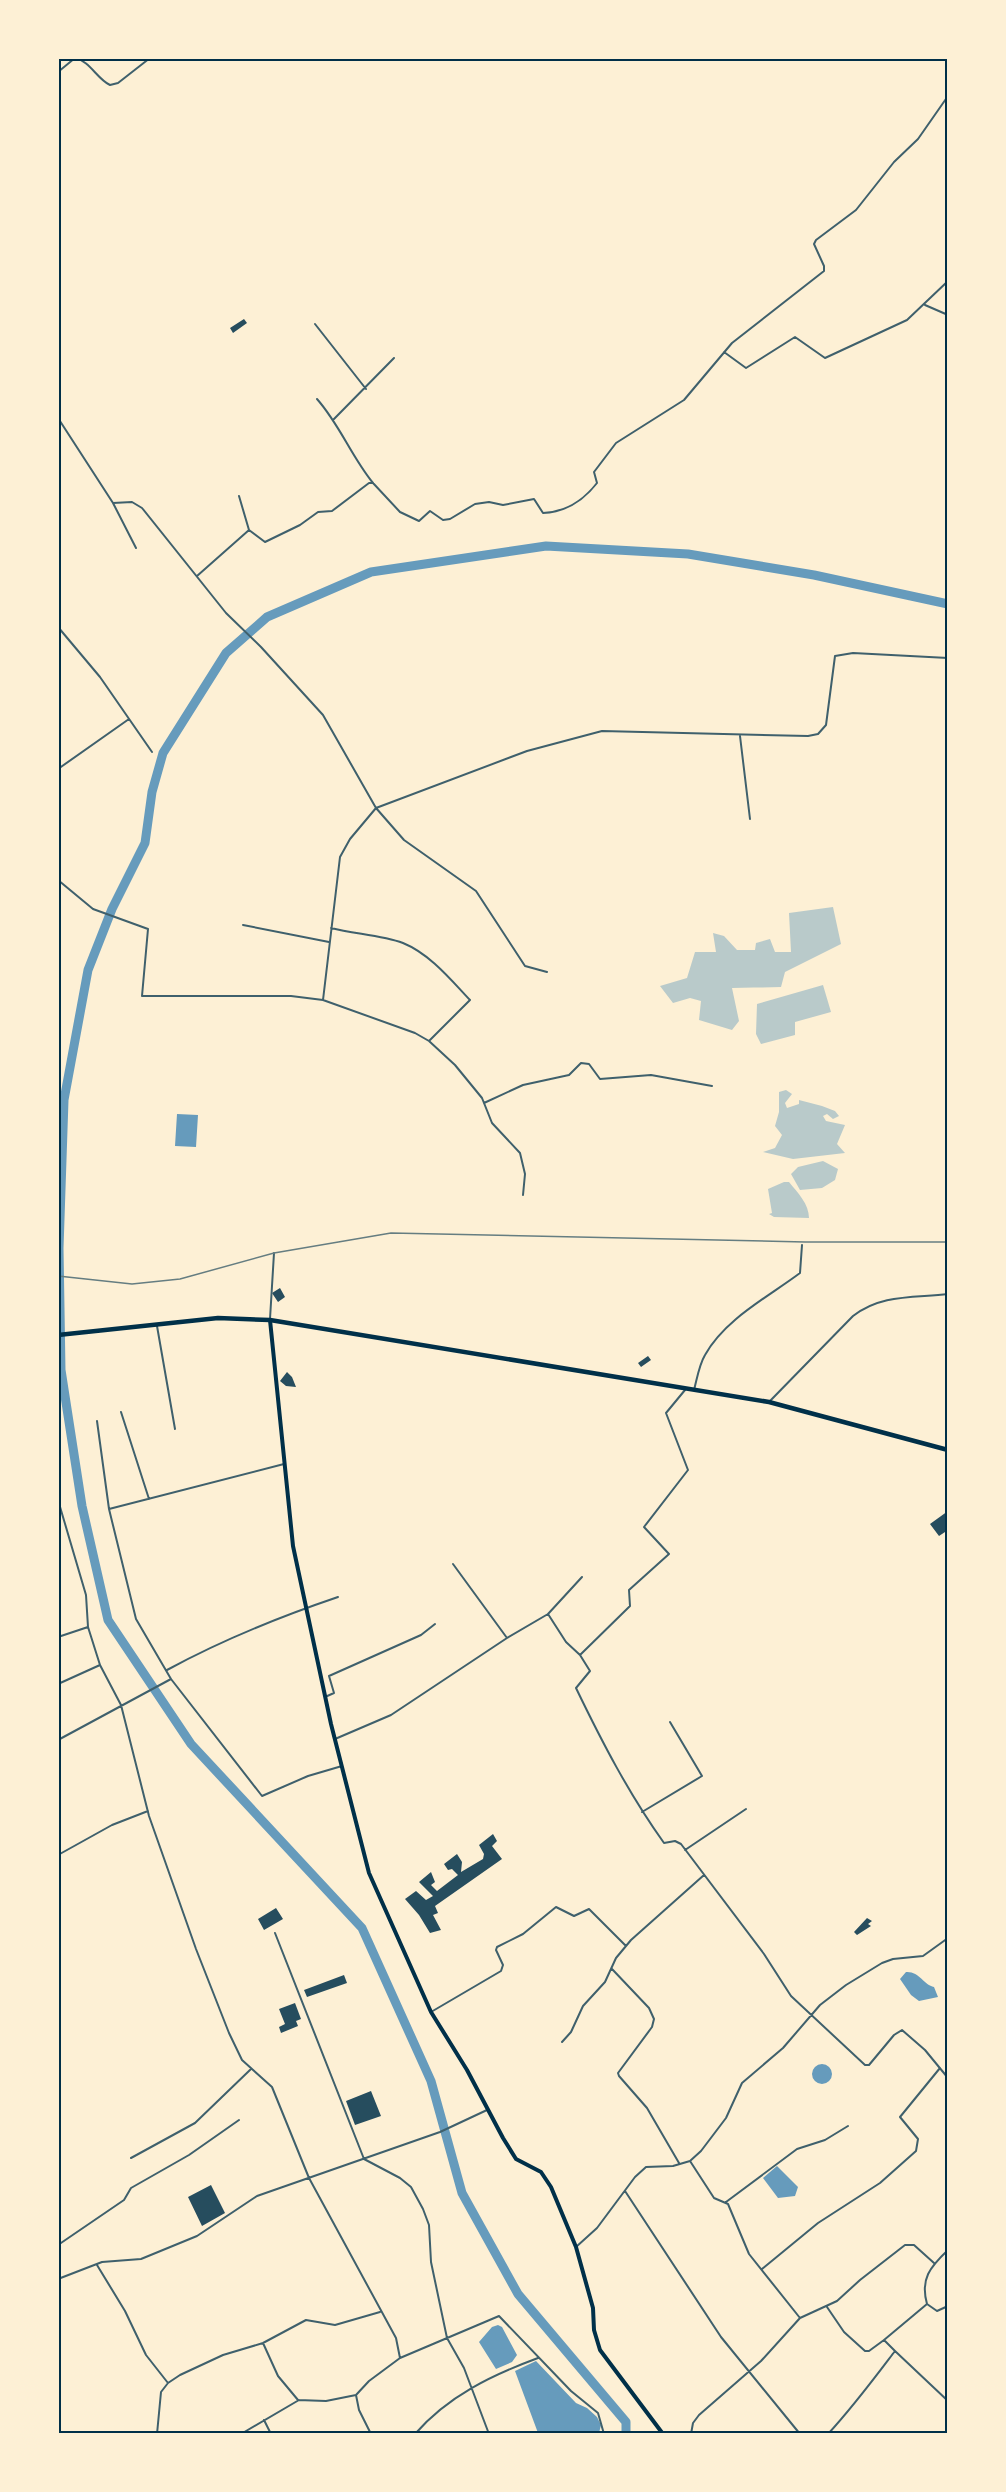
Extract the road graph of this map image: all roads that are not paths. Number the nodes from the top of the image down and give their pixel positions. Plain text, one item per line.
1 (75, 58) edge
2 (150, 58) edge
3 (58, 72) edge
4 (948, 96) edge
5 (948, 281) edge
6 (925, 305) junction
7 (948, 315) edge
8 (315, 324) dead end
9 (724, 352) junction
10 (394, 358) dead end
11 (366, 389) junction
12 (317, 399) dead end
13 (58, 418) edge
14 (334, 419) junction
15 (373, 483) junction
16 (239, 496) dead end
17 (113, 503) junction
18 (249, 530) junction
19 (136, 548) dead end
20 (197, 576) junction
21 (58, 627) edge
22 (948, 658) edge
23 (129, 719) junction
24 (740, 736) junction
25 (152, 752) dead end
26 (58, 769) edge
27 (376, 808) junction
28 (750, 819) dead end
29 (58, 880) edge
30 (243, 925) dead end
31 (331, 928) junction
32 (329, 942) junction
33 (547, 972) dead end
34 (323, 1000) junction
35 (429, 1041) junction
36 (712, 1086) dead end
37 (484, 1103) junction
38 (523, 1195) dead end
39 (802, 1245) dead end
40 (274, 1253) dead end
41 (948, 1294) edge
42 (270, 1320) junction
43 (157, 1323) junction
44 (58, 1335) edge
45 (685, 1390) junction
46 (694, 1390) junction
47 (769, 1402) junction
48 (121, 1412) dead end
49 (97, 1421) dead end
50 (175, 1429) dead end
51 (948, 1450) edge
52 (284, 1464) junction
53 (149, 1499) junction
54 (58, 1500) edge
55 (109, 1509) junction
56 (60, 1515) edge
57 (453, 1564) dead end
58 (582, 1577) dead end
59 (338, 1596) dead end
60 (306, 1608) junction
61 (548, 1614) junction
62 (435, 1624) dead end
63 (88, 1627) junction
64 (58, 1637) edge
65 (507, 1638) junction
66 (580, 1655) junction
67 (100, 1665) junction
68 (166, 1670) junction
69 (171, 1679) junction
70 (58, 1684) edge
71 (326, 1697) junction
72 (121, 1705) junction
73 (670, 1722) dead end
74 (335, 1739) junction
75 (58, 1740) edge
76 (342, 1766) junction
77 (746, 1809) dead end
78 (148, 1811) junction
79 (642, 1812) junction
80 (685, 1850) junction
81 (58, 1855) edge
82 (704, 1875) junction
83 (275, 1933) dead end
84 (948, 1938) edge
85 (626, 1946) junction
86 (612, 1969) junction
87 (431, 2012) junction
88 (810, 2014) junction
89 (562, 2042) dead end
90 (940, 2068) junction
91 (251, 2069) junction
92 (948, 2078) edge
93 (488, 2110) junction
94 (239, 2120) dead end
95 (848, 2126) dead end
96 (131, 2158) dead end
97 (364, 2159) junction
98 (690, 2161) junction
99 (679, 2164) junction
100 (309, 2178) junction
101 (626, 2191) junction
102 (726, 2202) junction
103 (58, 2245) edge
104 (576, 2247) junction
105 (948, 2250) edge
106 (934, 2263) junction
107 (96, 2264) junction
108 (762, 2269) junction
109 (58, 2279) edge
110 (927, 2304) junction
111 (948, 2306) edge
112 (827, 2307) junction
113 (381, 2312) junction
114 (800, 2318) junction
115 (447, 2338) junction
116 (884, 2340) junction
117 (262, 2343) junction
118 (895, 2351) junction
119 (400, 2358) junction
120 (538, 2358) junction
121 (752, 2371) junction
122 (168, 2383) junction
123 (471, 2388) junction
124 (356, 2395) junction
125 (947, 2399) edge
126 (299, 2400) junction
127 (264, 2420) junction
128 (157, 2433) edge
129 (241, 2433) edge
130 (271, 2433) edge
131 (370, 2433) edge
132 (415, 2433) edge
133 (489, 2433) edge
134 (604, 2433) edge
135 (663, 2433) edge
136 (691, 2433) edge
137 (800, 2433) edge
138 (828, 2433) edge

1 - 2 street
1 - 3 street
4 - 9 street
5 - 6 street
6 - 7 street
6 - 9 street
8 - 11 street
9 - 15 street
10 - 11 street
11 - 14 street
12 - 14 street
13 - 17 street
14 - 15 street
15 - 18 street
16 - 18 street
17 - 19 street
17 - 20 street
18 - 20 street
20 - 27 street
21 - 23 street
22 - 24 street
23 - 25 street
23 - 26 street
24 - 27 street
24 - 28 street
27 - 31 street
27 - 33 street
29 - 34 street
30 - 32 street
31 - 32 street
31 - 35 street
32 - 34 street
34 - 35 street
35 - 37 street
36 - 37 street
37 - 38 street
39 - 46 street
40 - 42 street
41 - 47 street
42 - 43 highway
42 - 45 highway
42 - 52 main road
43 - 44 highway
43 - 50 street
45 - 46 highway
45 - 66 street
46 - 47 highway
47 - 51 highway
48 - 53 street
49 - 55 street
52 - 53 street
52 - 60 main road
53 - 55 street
54 - 56 street
55 - 68 street
56 - 63 street
57 - 65 street
58 - 61 street
59 - 60 street
60 - 68 street
60 - 71 main road
61 - 65 street
61 - 66 street
62 - 71 street
63 - 64 street
63 - 67 street
65 - 74 street
66 - 79 street
67 - 70 street
67 - 72 street
68 - 69 street
69 - 72 street
69 - 76 street
71 - 74 main road
72 - 75 street
72 - 78 street
73 - 79 street
74 - 76 main road
76 - 87 main road
77 - 80 street
78 - 81 street
78 - 91 street
79 - 80 street
80 - 82 street
82 - 85 street
82 - 88 street
83 - 97 street
84 - 88 street
85 - 86 street
85 - 87 street
86 - 89 street
86 - 99 street
87 - 93 main road
88 - 90 street
88 - 98 street
90 - 92 street
90 - 108 street
91 - 96 street
91 - 100 street
93 - 97 street
93 - 104 main road
94 - 103 street
95 - 102 street
97 - 100 street
97 - 115 street
98 - 99 street
98 - 102 street
99 - 101 street
100 - 107 street
100 - 113 street
101 - 104 street
101 - 121 street
102 - 108 street
104 - 135 main road
105 - 106 street
106 - 110 street
106 - 112 street
107 - 109 street
107 - 122 street
108 - 114 street
110 - 111 street
110 - 116 street
112 - 114 street
112 - 116 street
113 - 117 street
113 - 119 street
114 - 121 street
115 - 119 street
115 - 120 street
115 - 123 street
116 - 118 street
117 - 122 street
117 - 126 street
118 - 125 street
118 - 138 street
119 - 124 street
120 - 123 street
120 - 134 street
121 - 136 street
121 - 137 street
122 - 128 street
123 - 132 street
123 - 133 street
124 - 126 street
124 - 131 street
126 - 127 street
127 - 129 street
127 - 130 street

